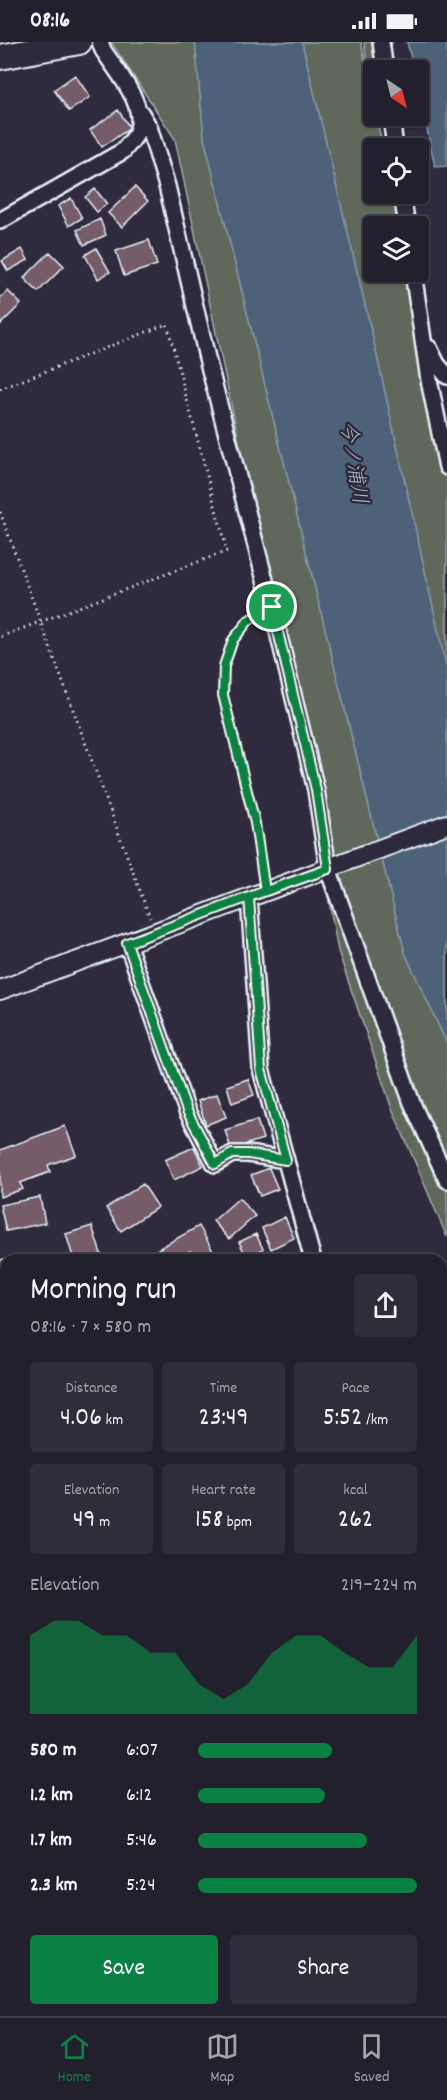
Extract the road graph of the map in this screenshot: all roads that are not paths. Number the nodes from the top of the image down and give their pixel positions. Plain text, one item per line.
1 (79, 42) edge
2 (100, 42) edge
3 (381, 42) edge
4 (0, 57) edge
5 (384, 60) edge
6 (140, 112) junction
7 (0, 221) edge
8 (415, 282) edge
9 (423, 338) junction
10 (447, 376) edge
11 (447, 467) edge
12 (447, 824) edge
13 (331, 868) junction
14 (257, 894) junction
15 (127, 943) junction
16 (0, 990) edge
17 (286, 1160) junction
18 (447, 1180) edge
19 (311, 1254) edge

1 - 4 highway
2 - 6 street
3 - 5 street
6 - 7 street
6 - 13 street
8 - 9 street
9 - 10 street
9 - 11 street
12 - 13 street
13 - 14 street
13 - 18 street
14 - 15 street
14 - 17 street
15 - 16 street
15 - 17 street
17 - 19 street

